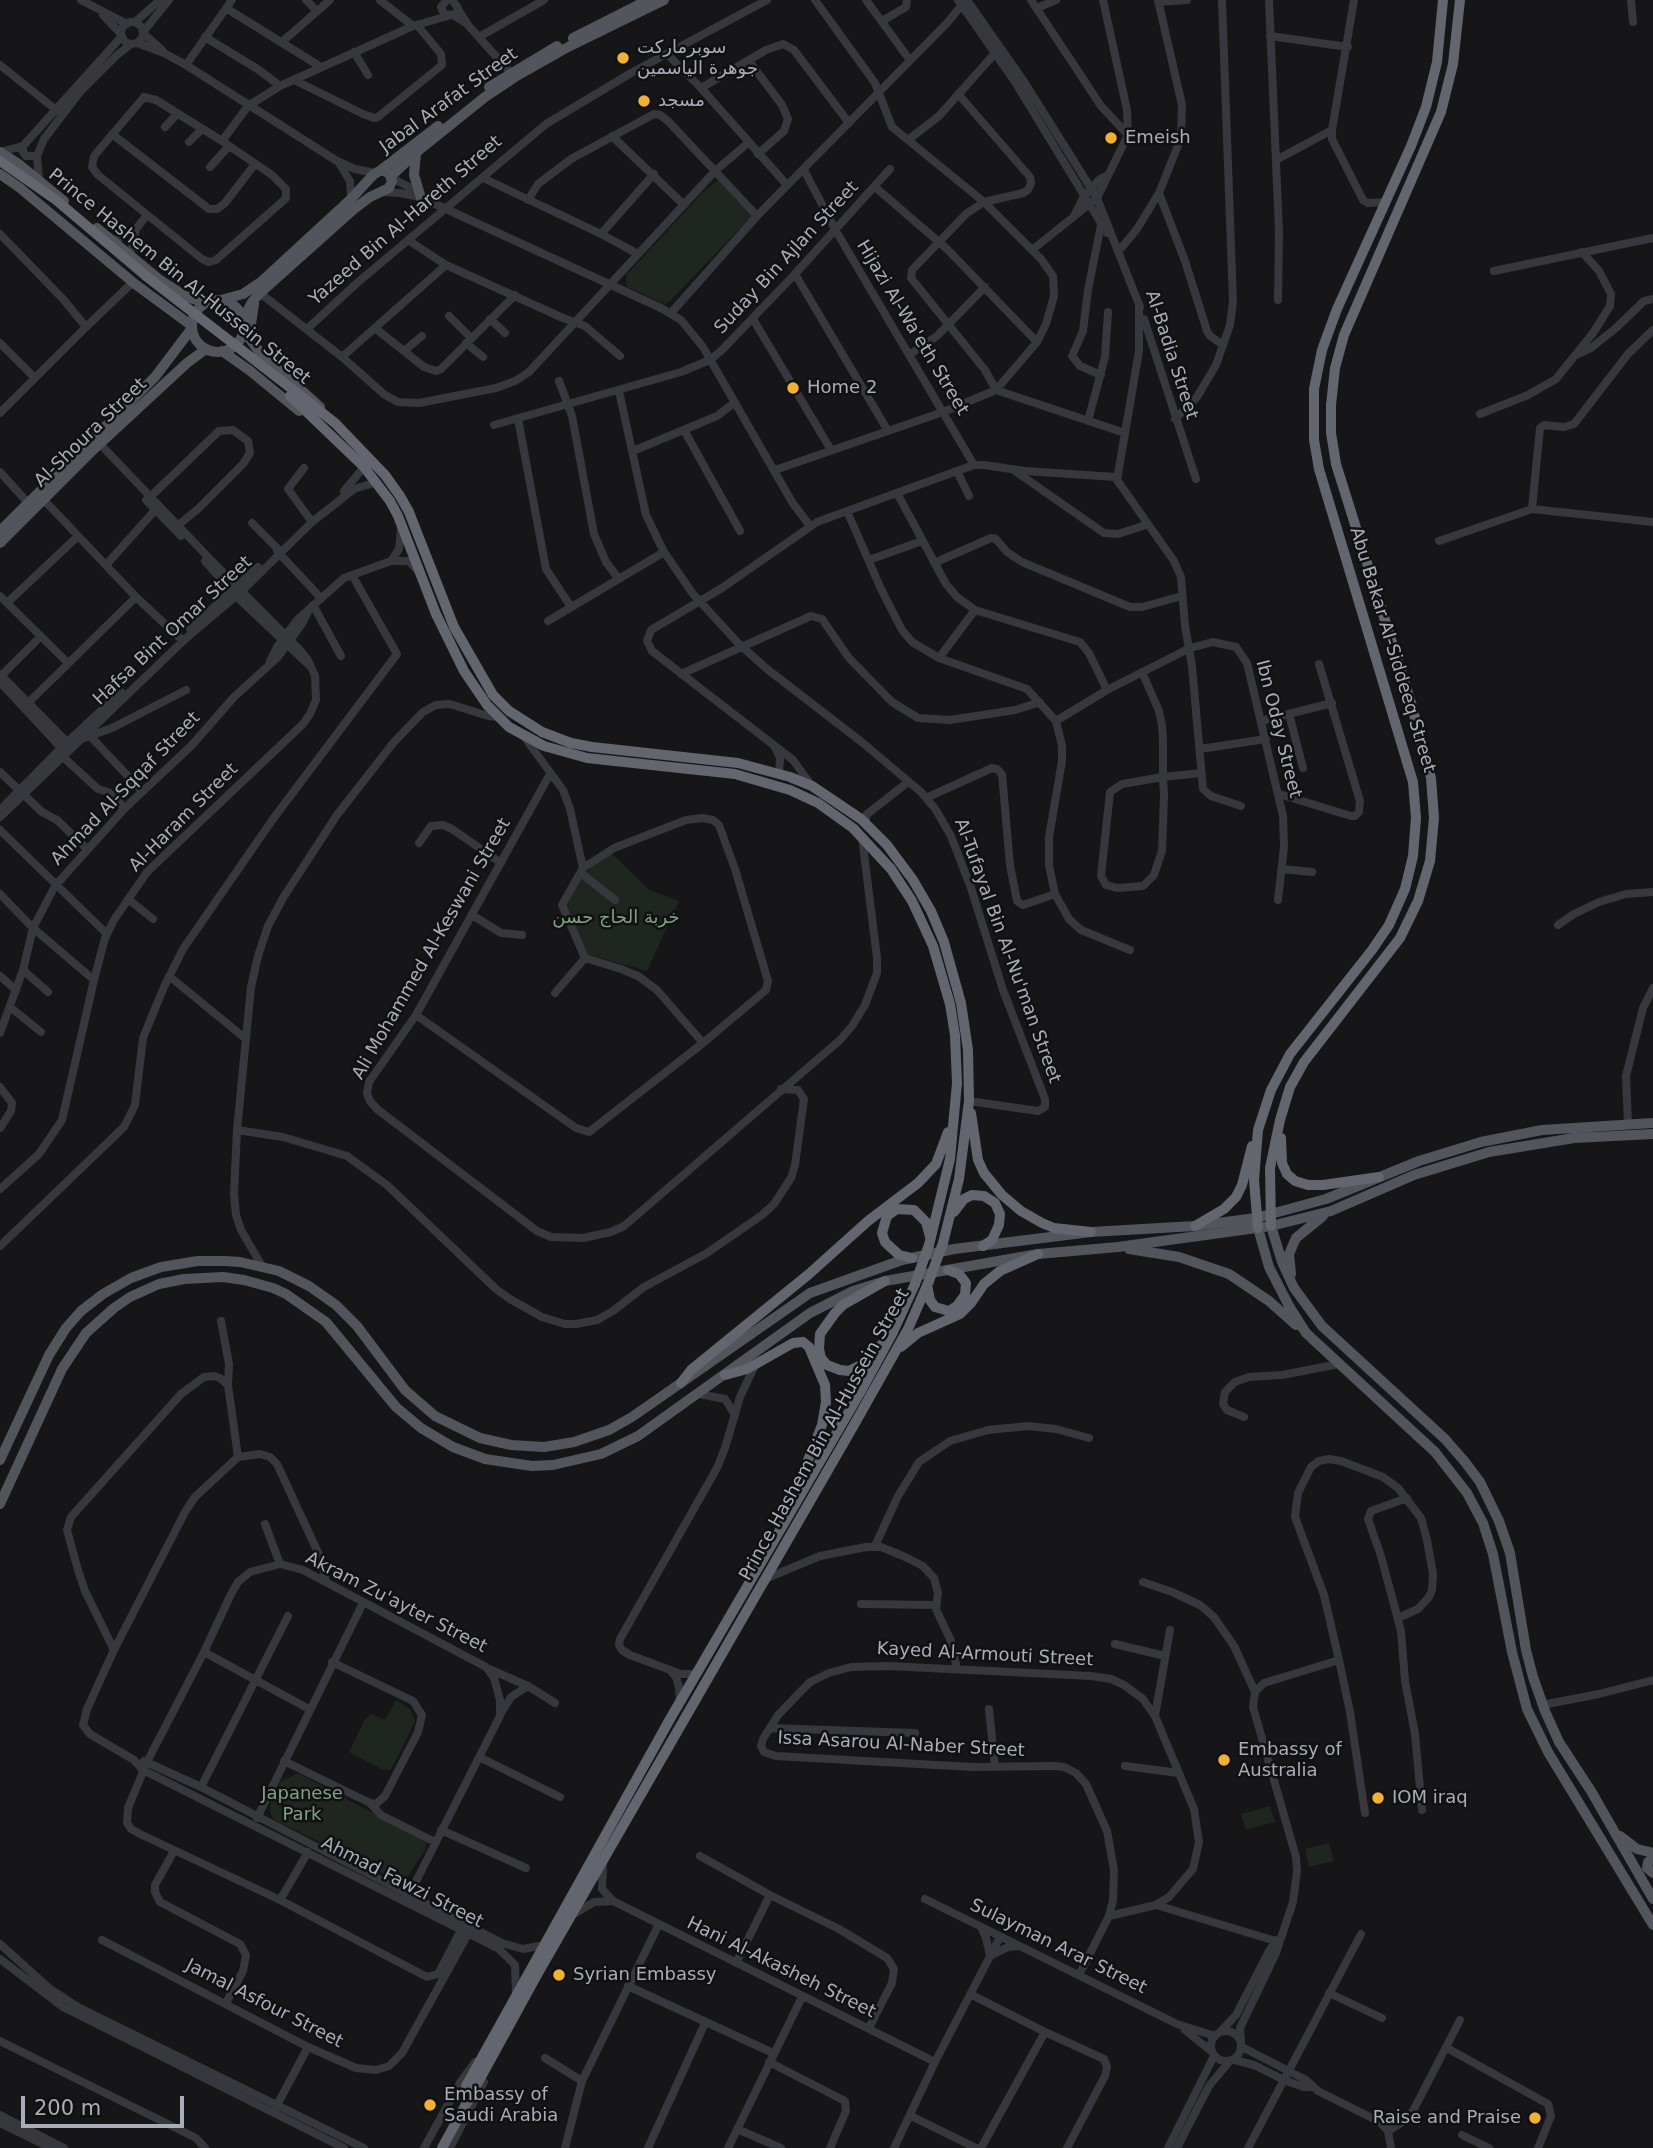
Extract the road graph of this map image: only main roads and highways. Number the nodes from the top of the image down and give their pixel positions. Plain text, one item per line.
1 (648, 0) edge
2 (664, 0) edge
3 (1443, 0) edge
4 (1460, 0) edge
5 (0, 152) edge
6 (416, 153) junction
7 (0, 161) edge
8 (0, 167) edge
9 (378, 172) junction
10 (392, 177) junction
11 (2, 179) edge
12 (420, 198) road end
13 (141, 279) junction
14 (243, 294) junction
15 (185, 296) junction
16 (256, 298) junction
17 (221, 300) junction
18 (205, 303) junction
19 (171, 311) junction
20 (243, 324) junction
21 (192, 327) junction
22 (178, 348) junction
23 (206, 349) junction
24 (222, 351) junction
25 (258, 351) junction
26 (187, 363) junction
27 (249, 370) junction
28 (330, 426) junction
29 (0, 531) edge
30 (0, 543) edge
31 (969, 1101) junction
32 (956, 1110) junction
33 (1280, 1120) junction
34 (1653, 1123) edge
35 (1258, 1130) junction
36 (1653, 1134) edge
37 (1379, 1177) junction
38 (1331, 1210) junction
39 (951, 1218) junction
40 (1271, 1221) junction
41 (1257, 1223) junction
42 (1195, 1226) junction
43 (1091, 1232) junction
44 (930, 1242) junction
45 (983, 1247) junction
46 (1118, 1247) junction
47 (1038, 1254) junction
48 (912, 1258) junction
49 (948, 1270) junction
50 (884, 1281) junction
51 (928, 1283) junction
52 (1294, 1288) junction
53 (893, 1332) junction
54 (1306, 1333) junction
55 (896, 1351) junction
56 (725, 1375) junction
57 (681, 1383) junction
58 (0, 1460) edge
59 (807, 1485) junction
60 (0, 1504) edge
61 (1614, 1830) junction
62 (1653, 1853) edge
63 (1653, 1859) edge
64 (1653, 1873) edge
65 (1653, 1899) edge
66 (1653, 1924) edge
67 (473, 2082) junction
68 (428, 2147) edge
69 (442, 2148) edge

1 - 9 main road, Jabal Arafat Street
2 - 6 main road, Jabal Arafat Street
3 - 35 highway, Abu Bakar Al-Siddeeq Street
4 - 33 highway, Abu Bakar Al-Siddeeq Street
5 - 15 main road, Prince Hashem Bin Al-Hussein Street
6 - 10 main road, Jabal Arafat Street
6 - 12 main road
7 - 13 highway, Prince Hashem Bin Al-Hussein Street
8 - 13 highway, Prince Hashem Bin Al-Hussein Street
9 - 10 main road, Jabal Arafat Street
9 - 14 main road, Jabal Arafat Street
10 - 16 main road, Jabal Arafat Street
11 - 13 main road, Prince Hashem Bin Al-Hussein Street
13 - 19 main road, Prince Hashem Bin Al-Hussein Street
13 - 28 highway, Prince Hashem Bin Al-Hussein Street, bridge
14 - 16 main road
14 - 17 main road, Jabal Arafat Street
15 - 18 main road, Prince Hashem Bin Al-Hussein Street
15 - 19 main road
16 - 20 main road, Jabal Arafat Street
16 - 25 main road
17 - 18 main road
17 - 20 main road
18 - 21 main road
19 - 21 main road, Prince Hashem Bin Al-Hussein Street
19 - 22 main road
20 - 24 main road
20 - 25 main road, Prince Hashem Bin Al-Hussein Street
21 - 22 main road, Al-Shoura Street
21 - 23 main road
22 - 26 main road
22 - 29 main road, Al-Shoura Street
23 - 24 main road
23 - 26 main road, Al-Shoura Street
24 - 27 main road, Prince Hashem Bin Al-Hussein Street
25 - 27 main road
25 - 28 main road, Prince Hashem Bin Al-Hussein Street
26 - 30 main road, Al-Shoura Street
27 - 28 main road, Prince Hashem Bin Al-Hussein Street
28 - 31 highway, Prince Hashem Bin Al-Hussein Street
28 - 32 highway, Prince Hashem Bin Al-Hussein Street
31 - 39 highway, Prince Hashem Bin Al-Hussein Street
31 - 43 highway
32 - 44 highway, Prince Hashem Bin Al-Hussein Street
32 - 57 highway
33 - 37 highway
33 - 40 highway, Abu Bakar Al-Siddeeq Street
34 - 37 main road
35 - 41 highway, Abu Bakar Al-Siddeeq Street
35 - 42 highway
36 - 38 main road
37 - 40 main road
38 - 40 main road
38 - 52 main road
39 - 45 highway
39 - 51 highway, Prince Hashem Bin Al-Hussein Street, bridge
40 - 41 main road
40 - 52 main road, Abu Bakar Al-Siddeeq Street
41 - 42 main road
41 - 46 main road
41 - 54 main road, Abu Bakar Al-Siddeeq Street
42 - 43 main road
43 - 45 main road
44 - 48 highway
44 - 53 highway, Prince Hashem Bin Al-Hussein Street, bridge
45 - 48 main road
46 - 47 main road
46 - 54 main road
47 - 49 main road
47 - 55 highway
48 - 57 main road
49 - 50 main road
49 - 51 highway
50 - 53 highway
50 - 56 main road
51 - 55 highway, Prince Hashem Bin Al-Hussein Street
52 - 61 main road, Abu Bakar Al-Siddeeq Street
53 - 59 highway, Prince Hashem Bin Al-Hussein Street
54 - 66 main road, Abu Bakar Al-Siddeeq Street
55 - 67 highway, Prince Hashem Bin Al-Hussein Street
56 - 59 highway
56 - 60 main road
57 - 58 main road
59 - 67 highway, Prince Hashem Bin Al-Hussein Street
61 - 62 main road
61 - 65 main road, Abu Bakar Al-Siddeeq Street
63 - 64 main road
67 - 68 highway, Prince Hashem Bin Al-Hussein Street
67 - 69 highway, Prince Hashem Bin Al-Hussein Street

